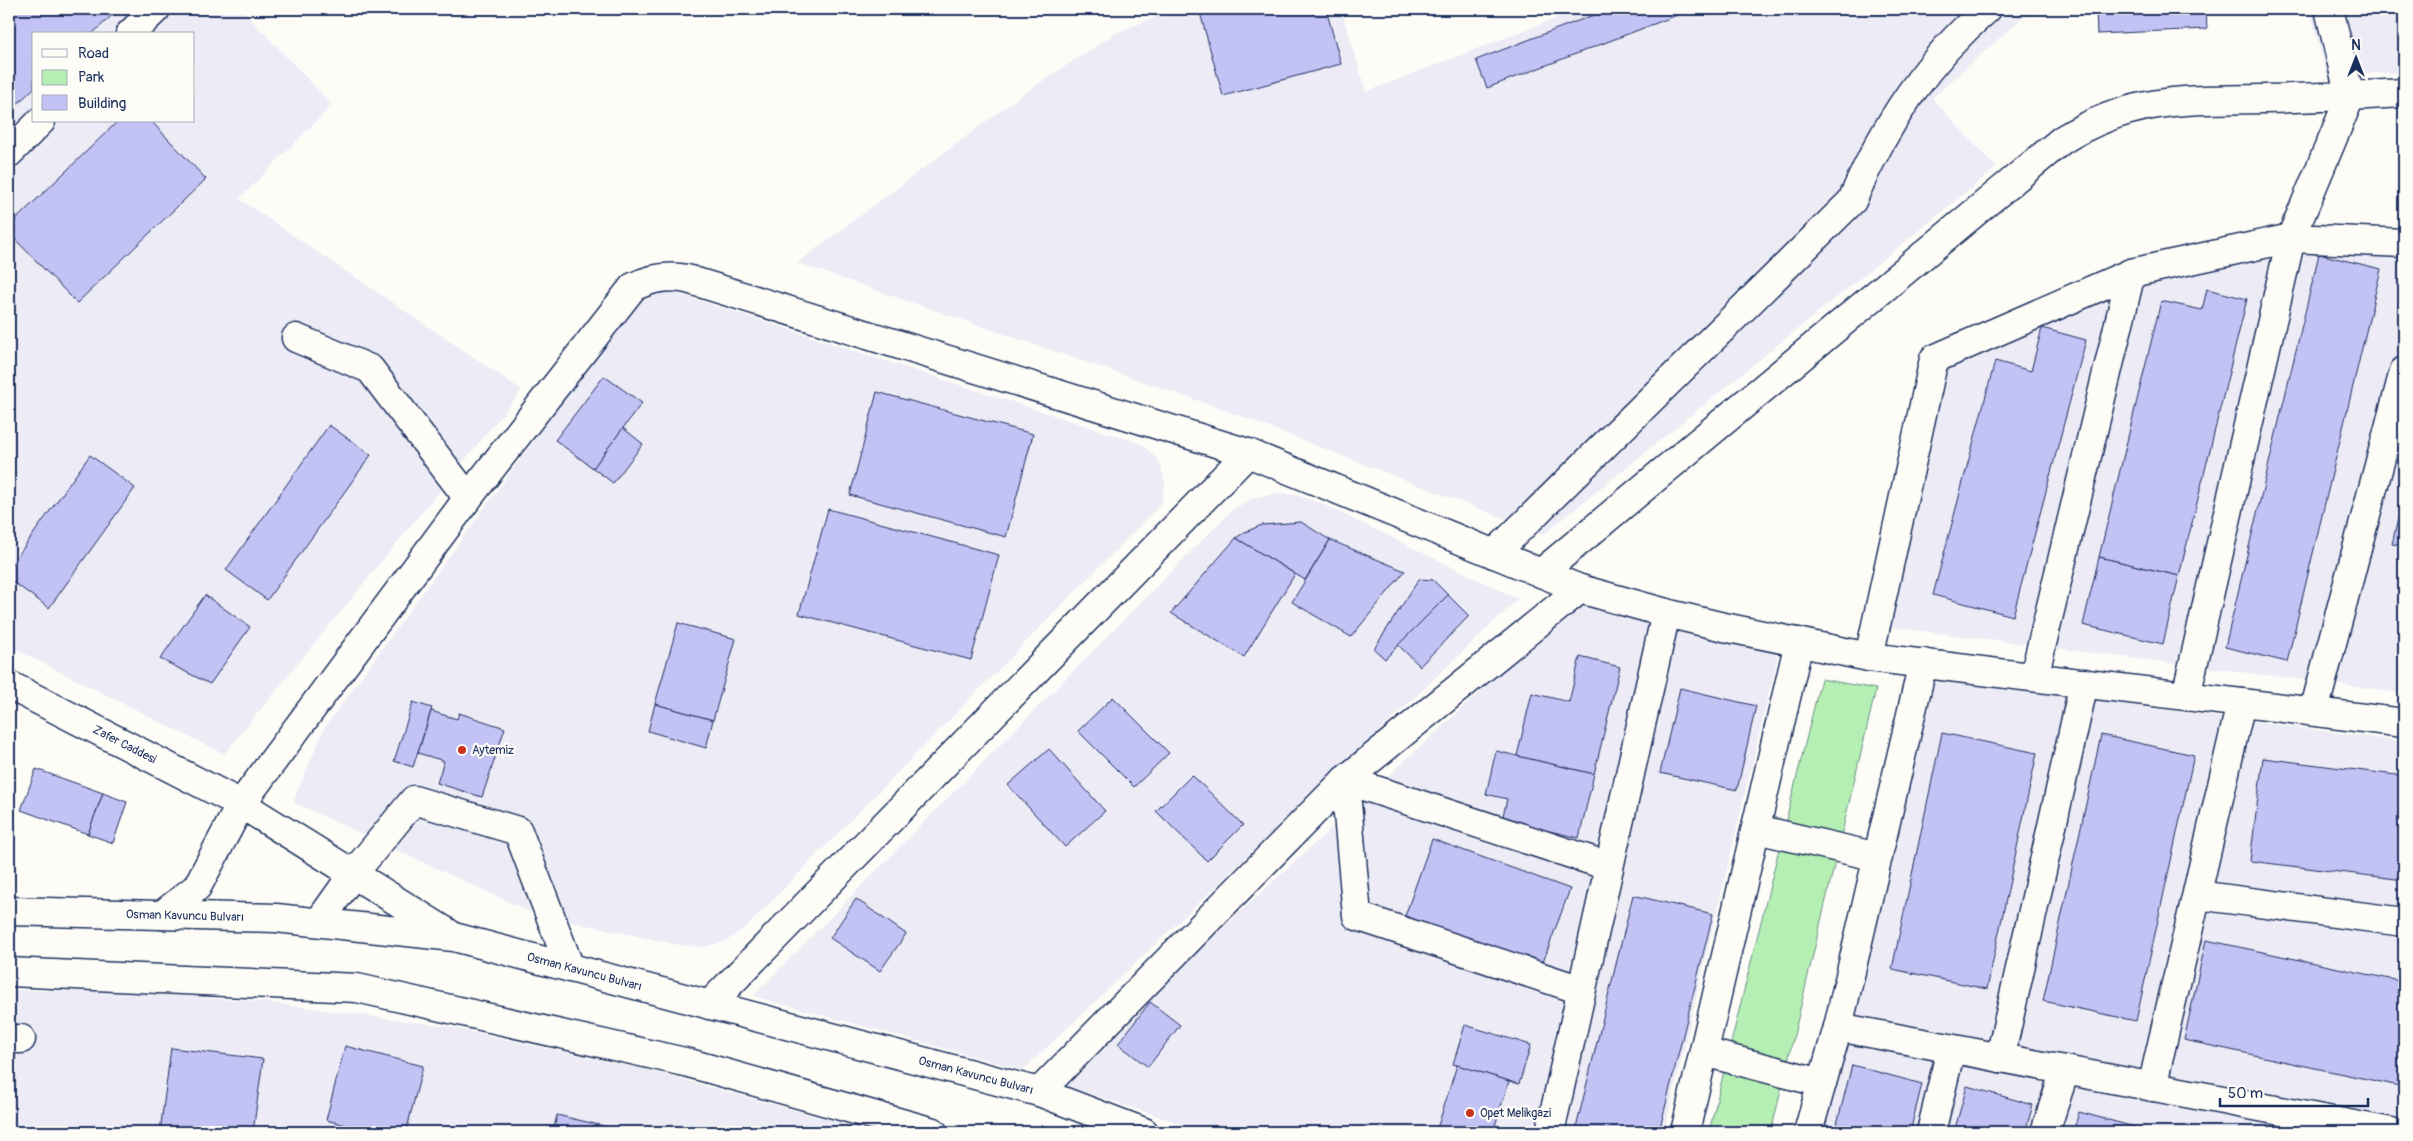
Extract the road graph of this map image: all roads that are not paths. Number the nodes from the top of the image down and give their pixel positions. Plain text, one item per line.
1 (156, 9) edge
2 (1987, 9) edge
3 (2328, 9) edge
4 (132, 32) edge
5 (2404, 93) edge
6 (2350, 97) junction
7 (40, 122) edge
8 (9, 153) edge
9 (2291, 238) junction
10 (2404, 243) edge
11 (2131, 273) junction
12 (296, 338) dead end
13 (2404, 371) edge
14 (1248, 453) junction
15 (468, 498) junction
16 (1494, 554) junction
17 (1541, 573) junction
18 (1580, 589) junction
19 (1666, 613) junction
20 (1799, 642) junction
21 (1869, 656) junction
22 (1923, 663) junction
23 (2034, 677) junction
24 (2084, 683) junction
25 (9, 685) edge
26 (2186, 696) junction
27 (2241, 703) junction
28 (2314, 712) junction
29 (2404, 723) edge
30 (1345, 780) junction
31 (241, 804) junction
32 (1756, 830) junction
33 (1878, 857) junction
34 (1608, 866) junction
35 (353, 874) junction
36 (2197, 894) junction
37 (9, 911) edge
38 (162, 915) junction
39 (319, 922) junction
40 (2404, 922) edge
41 (454, 937) junction
42 (570, 968) junction
43 (9, 972) edge
44 (1581, 990) junction
45 (709, 1005) junction
46 (1838, 1027) junction
47 (1951, 1049) junction
48 (1704, 1052) junction
49 (2000, 1058) junction
50 (2065, 1070) junction
51 (1822, 1083) junction
52 (2152, 1087) junction
53 (1038, 1092) junction
54 (2283, 1122) edge
55 (933, 1132) edge
56 (1144, 1132) edge
57 (1550, 1132) edge
58 (1685, 1132) edge
59 (1808, 1132) edge
60 (1931, 1132) edge
61 (2045, 1132) edge
62 (2391, 1132) edge

1 - 4 main road
2 - 16 main road
3 - 6 main road
5 - 6 main road
6 - 9 main road
6 - 17 main road
7 - 8 main road
9 - 10 main road
9 - 11 main road
9 - 26 main road
11 - 21 main road
11 - 23 main road
12 - 15 main road
13 - 28 main road
14 - 15 main road
14 - 16 main road
14 - 45 main road
15 - 31 main road
16 - 17 main road
17 - 18 main road
18 - 19 main road
18 - 30 main road
19 - 20 main road
19 - 34 main road
20 - 21 main road
20 - 32 main road
21 - 22 main road
22 - 23 main road
22 - 33 main road
23 - 24 main road
24 - 26 main road
24 - 49 main road
25 - 31 main road, Zafer Caddesi
26 - 27 main road
27 - 28 main road
27 - 36 main road
28 - 29 main road
30 - 34 main road
30 - 44 main road
30 - 53 main road
31 - 35 main road, Zafer Caddesi
31 - 38 main road
32 - 33 main road
32 - 48 main road
33 - 46 main road
34 - 44 main road
35 - 39 main road
35 - 41 main road, Zafer Caddesi
35 - 42 main road
36 - 40 main road
36 - 52 main road
37 - 38 main road, Osman Kavuncu Bulvarı
38 - 39 main road, Osman Kavuncu Bulvarı
39 - 41 main road, Osman Kavuncu Bulvarı
41 - 42 main road, Osman Kavuncu Bulvarı
42 - 45 main road, Osman Kavuncu Bulvarı
43 - 55 main road
44 - 57 main road
45 - 53 main road, Osman Kavuncu Bulvarı
46 - 47 main road
46 - 51 main road
47 - 49 main road
47 - 60 main road
48 - 51 main road
48 - 58 main road
49 - 50 main road
50 - 52 main road
50 - 61 main road
51 - 59 main road
52 - 54 main road
53 - 56 main road, Osman Kavuncu Bulvarı
54 - 62 main road

